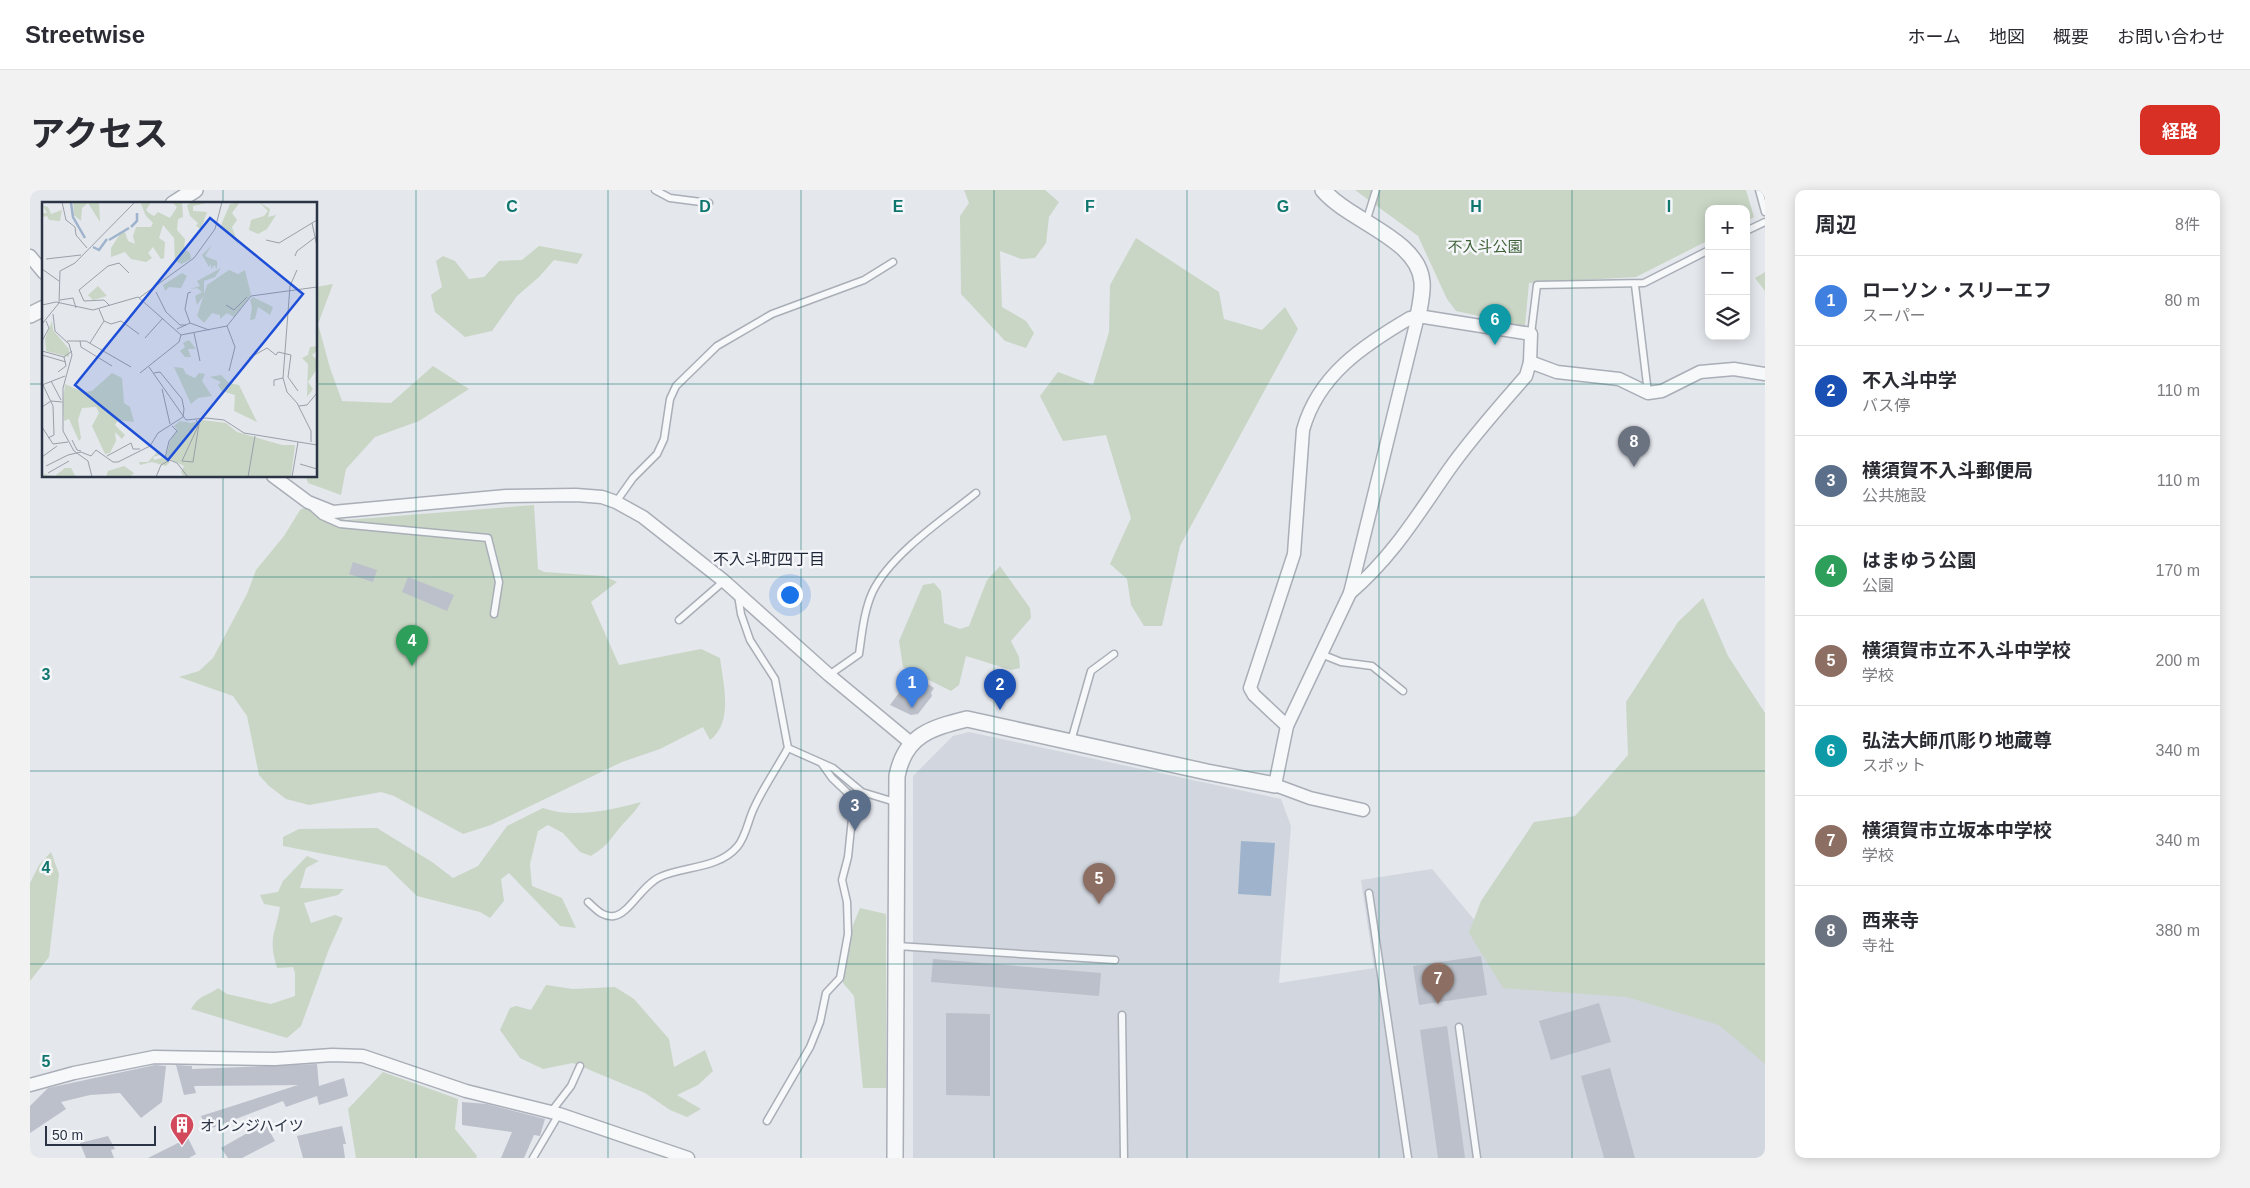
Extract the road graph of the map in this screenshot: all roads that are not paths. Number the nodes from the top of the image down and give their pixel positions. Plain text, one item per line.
1 (196, 190) edge
2 (655, 190) edge
3 (1323, 190) edge
4 (1376, 190) edge
5 (1759, 190) edge
6 (176, 202) edge
7 (709, 203) dead end
8 (1765, 212) edge
9 (1765, 222) edge
10 (1365, 224) junction
11 (1750, 229) edge
12 (1705, 252) edge
13 (30, 256) edge
14 (894, 262) dead end
15 (42, 271) edge
16 (1635, 285) junction
17 (42, 309) edge
18 (30, 315) edge
19 (1418, 316) junction
20 (1531, 334) junction
21 (1530, 362) junction
22 (1765, 374) edge
23 (1648, 393) junction
24 (276, 478) edge
25 (976, 493) dead end
26 (308, 502) junction
27 (616, 502) junction
28 (724, 581) junction
29 (738, 592) junction
30 (1350, 593) junction
31 (494, 614) dead end
32 (679, 620) dead end
33 (1114, 654) dead end
34 (1321, 654) junction
35 (829, 675) junction
36 (1403, 690) dead end
37 (1288, 726) junction
38 (1071, 742) junction
39 (911, 743) junction
40 (788, 748) junction
41 (822, 764) junction
42 (1275, 785) junction
43 (897, 803) junction
44 (1362, 810) dead end
45 (1369, 893) dead end
46 (588, 902) dead end
47 (895, 945) junction
48 (1116, 960) dead end
49 (1122, 1015) dead end
50 (1459, 1027) dead end
51 (580, 1066) dead end
52 (30, 1085) edge
53 (555, 1113) junction
54 (767, 1121) dead end
55 (533, 1158) edge
56 (688, 1158) edge
57 (895, 1158) edge
58 (1124, 1158) edge
59 (1408, 1158) edge
60 (1477, 1158) edge

1 - 6 street
2 - 7 lane
3 - 10 street
4 - 10 lane
5 - 8 lane
9 - 11 lane
10 - 19 street
12 - 16 lane
13 - 15 street
14 - 27 lane
16 - 20 lane
16 - 23 lane
17 - 18 street
19 - 20 street
19 - 30 street
19 - 37 street
20 - 21 street
21 - 23 street
21 - 30 street
22 - 23 street
24 - 26 street
25 - 35 lane
26 - 27 street
26 - 31 lane
27 - 28 street
28 - 29 street
28 - 32 lane
29 - 35 street
29 - 40 lane
30 - 34 street
33 - 38 lane
34 - 36 lane
34 - 37 street
35 - 39 street
37 - 42 street
38 - 39 street
38 - 42 street
39 - 43 street
40 - 41 lane
40 - 46 lane
41 - 43 lane
41 - 54 lane
42 - 44 street
43 - 47 street
45 - 59 lane
47 - 48 lane
47 - 57 street
49 - 58 lane
50 - 60 lane
51 - 53 lane
52 - 53 street
53 - 55 lane
53 - 56 street

